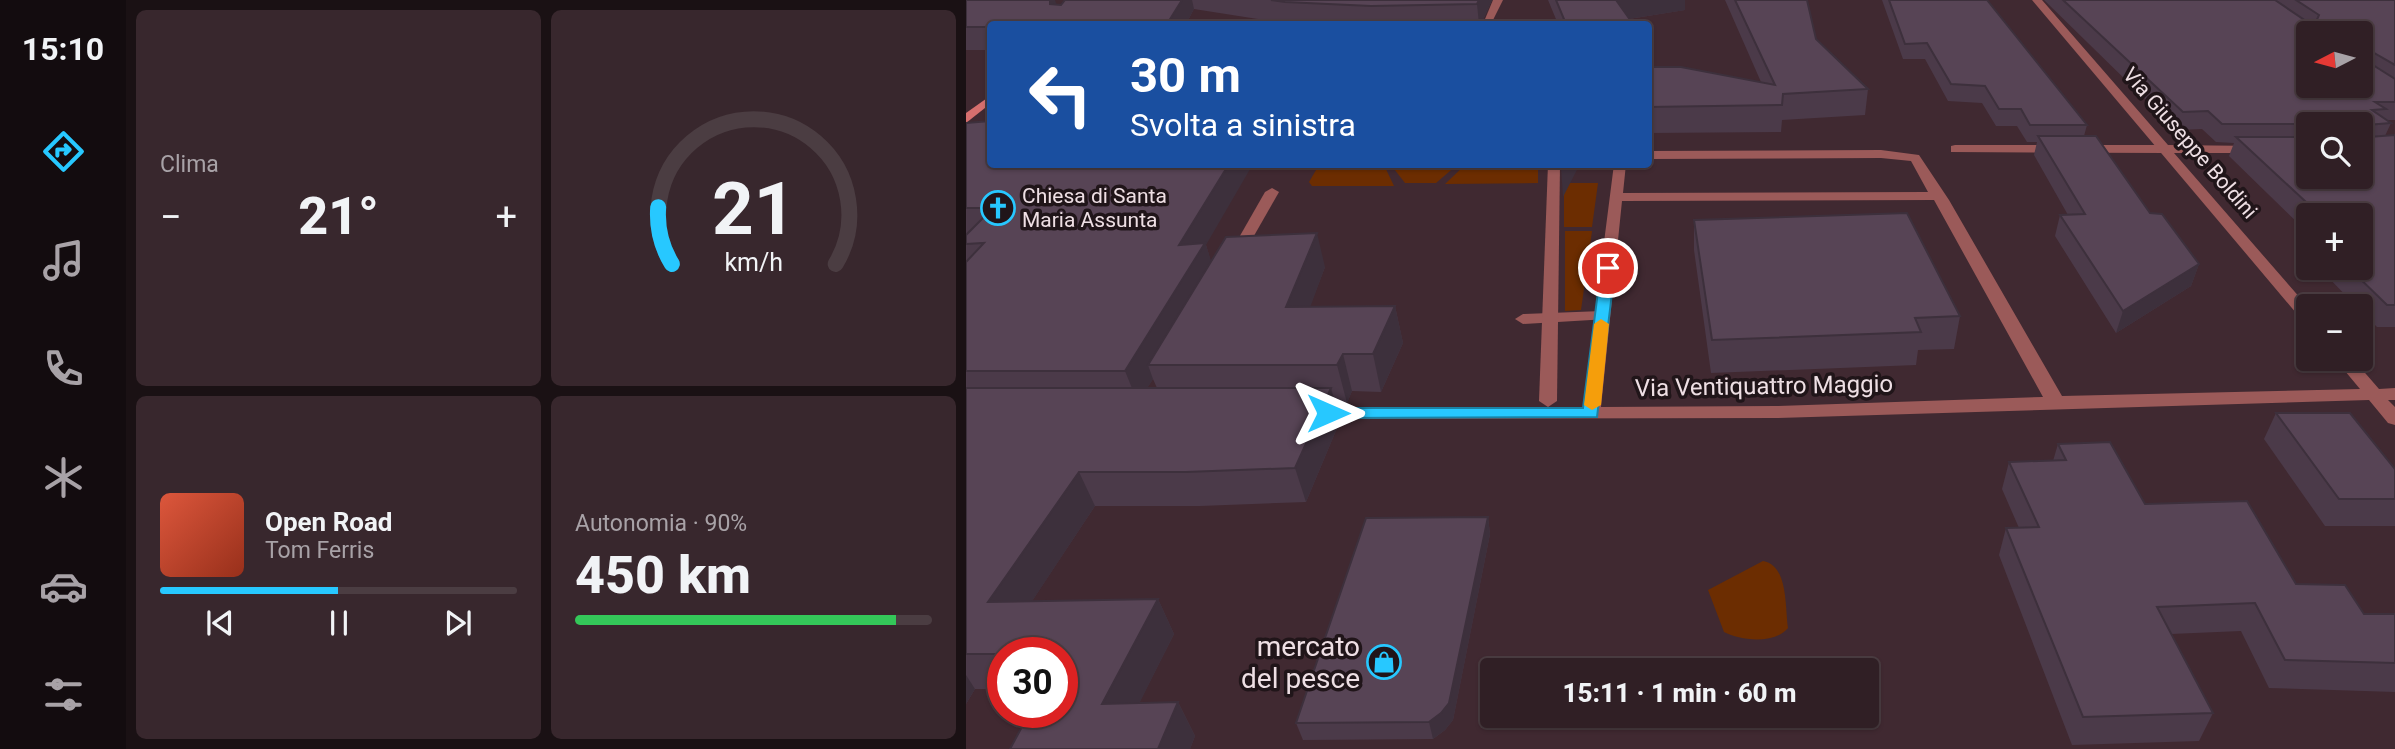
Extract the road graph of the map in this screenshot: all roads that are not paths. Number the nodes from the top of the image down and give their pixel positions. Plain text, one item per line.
1 (1498, 0) edge
2 (2037, 0) edge
3 (1488, 21) edge
4 (987, 102) edge
5 (966, 119) edge
6 (1955, 149) dead end
7 (2166, 149) junction
8 (2269, 149) edge
9 (1652, 155) edge
10 (1554, 168) edge
11 (1620, 168) edge
12 (1272, 192) dead end
13 (1937, 195) junction
14 (1616, 197) junction
15 (1226, 274) edge
16 (2296, 303) edge
17 (1602, 316) junction
18 (1550, 318) junction
19 (1523, 319) dead end
20 (2354, 371) edge
21 (2374, 394) junction
22 (2395, 394) edge
23 (1548, 401) dead end
24 (2057, 401) junction
25 (1297, 413) edge
26 (1591, 413) junction
27 (2395, 419) edge

1 - 3 street
2 - 7 street, Via Giuseppe Boldini
4 - 5 street
6 - 7 street
7 - 8 street
7 - 16 street, Via Giuseppe Boldini
9 - 13 street
10 - 18 street
11 - 14 street
12 - 15 street
13 - 14 street
13 - 24 street
14 - 17 street
17 - 18 street
17 - 26 street
18 - 19 street
18 - 23 street
20 - 21 street
21 - 22 street, Via Ventiquattro Maggio
21 - 24 street, Via Ventiquattro Maggio
21 - 27 street
24 - 26 street, Via Ventiquattro Maggio
25 - 26 street, Via Ventiquattro Maggio

